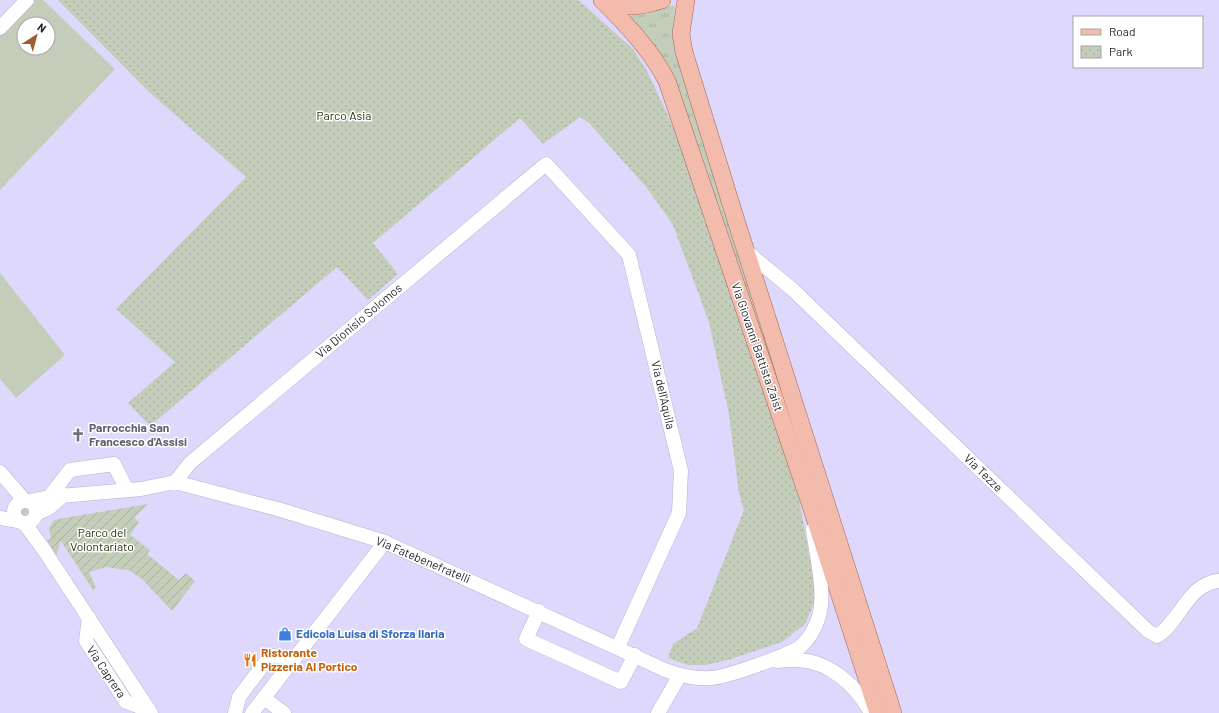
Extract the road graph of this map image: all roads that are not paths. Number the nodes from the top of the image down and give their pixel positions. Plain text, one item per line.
1 (27, 0) edge
2 (602, 0) edge
3 (662, 0) edge
4 (686, 0) edge
5 (0, 28) edge
6 (546, 164) joint
7 (746, 251) junction
8 (2, 475) edge
9 (175, 482) junction
10 (127, 490) junction
11 (64, 495) junction
12 (49, 497) junction
13 (811, 506) junction
14 (0, 511) edge
15 (25, 511) junction
16 (0, 518) edge
17 (385, 542) junction
18 (1219, 581) edge
19 (538, 611) junction
20 (618, 647) junction
21 (635, 655) junction
22 (296, 657) junction
23 (768, 661) junction
24 (680, 675) junction
25 (264, 698) junction
26 (150, 711) edge
27 (235, 713) edge
28 (252, 713) edge
29 (284, 713) edge
30 (658, 713) edge
31 (871, 713) edge
32 (878, 713) edge
33 (893, 713) edge

1 - 5 street
2 - 3 main road, Via Giovanni Battista Zaist
2 - 13 main road, Via Giovanni Battista Zaist
4 - 7 main road, Via Giovanni Battista Zaist
6 - 9 street, Via Dionisio Solomos
6 - 20 street, Via dell'Aquila
7 - 18 street, Via Tezze
7 - 33 main road, Via Giovanni Battista Zaist
8 - 15 street, Via Caprera
9 - 10 street, Via Fatebenefratelli
9 - 17 street, Via Fatebenefratelli
10 - 11 street, Via Fatebenefratelli
10 - 12 street
11 - 12 street, Via Fatebenefratelli
11 - 15 street
12 - 15 street, Via Fatebenefratelli
13 - 23 street, Via Fatebenefratelli
13 - 32 main road, Via Giovanni Battista Zaist
14 - 15 street
15 - 16 street
15 - 26 street, Via Caprera
17 - 19 street, Via Fatebenefratelli
17 - 22 street
19 - 20 street, Via Fatebenefratelli
19 - 21 street
20 - 21 street, Via Fatebenefratelli
21 - 24 street, Via Fatebenefratelli
22 - 25 street
22 - 27 street
23 - 24 street, Via Fatebenefratelli
23 - 31 street, Via Fatebenefratelli
24 - 30 street
25 - 28 street
25 - 29 street

